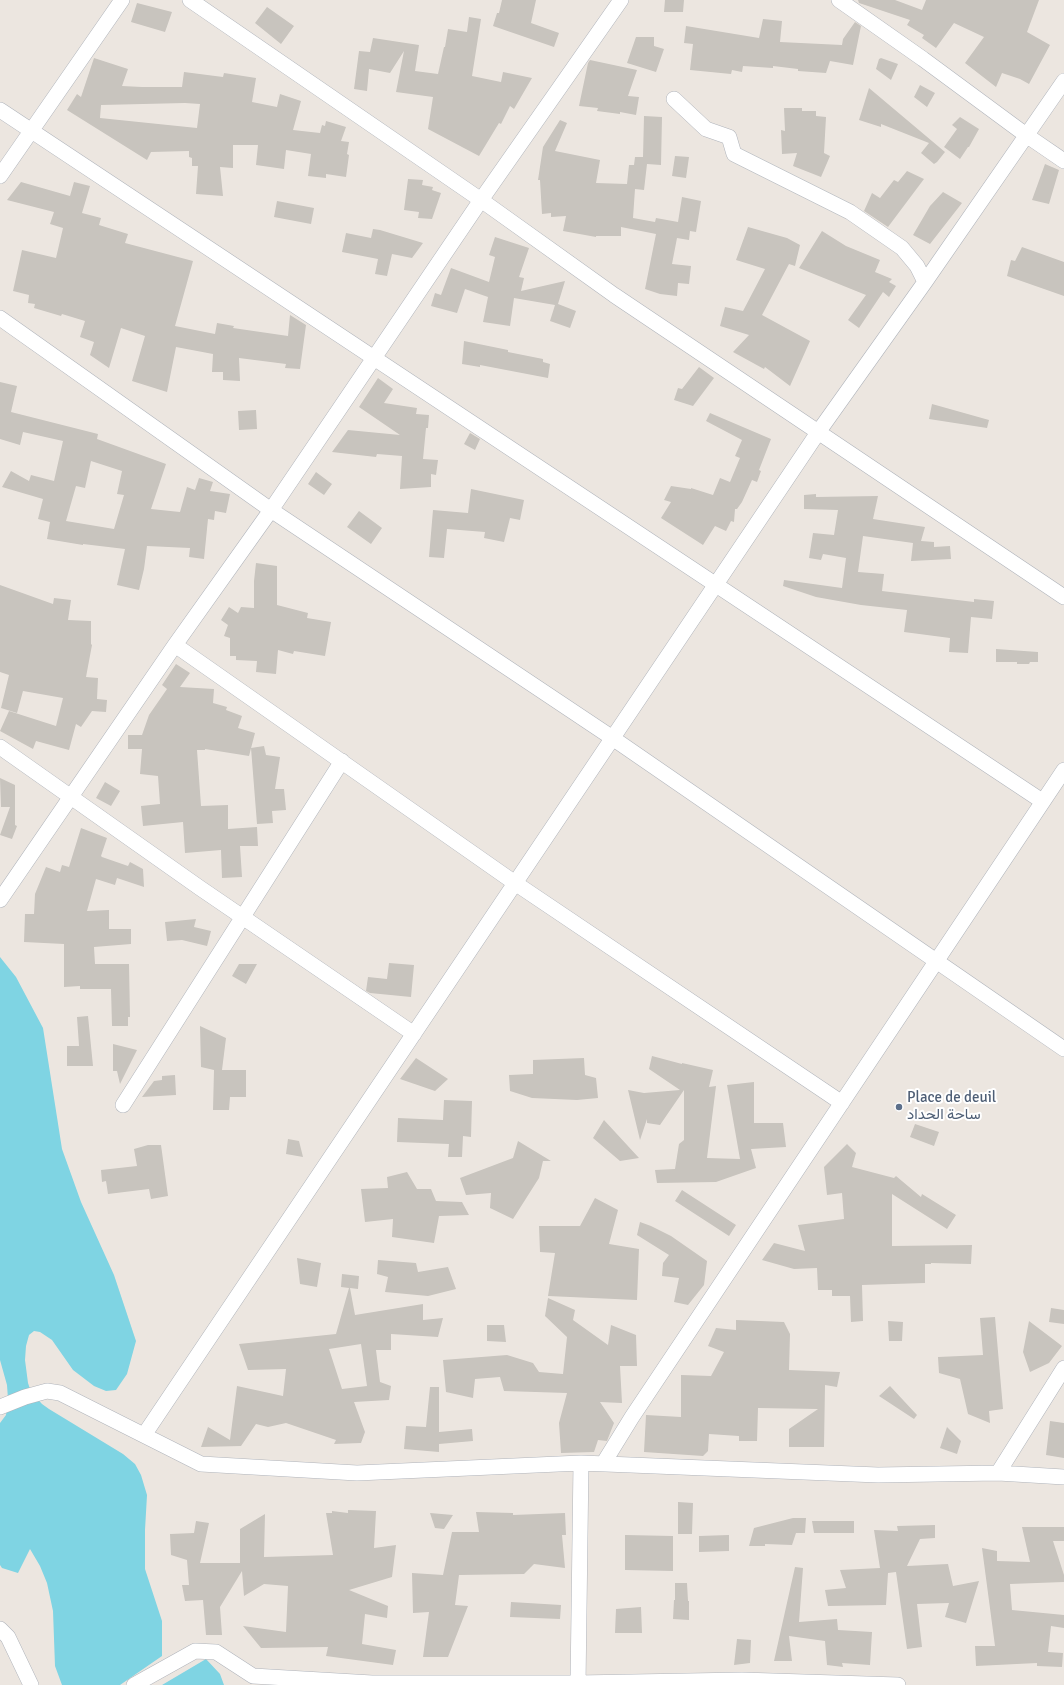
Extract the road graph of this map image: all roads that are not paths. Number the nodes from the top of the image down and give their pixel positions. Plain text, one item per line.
1 (122, 0) edge
2 (190, 0) edge
3 (621, 0) edge
4 (839, 0) edge
5 (1064, 81) edge
6 (674, 98) dead end
7 (0, 110) edge
8 (31, 131) junction
9 (1026, 135) junction
10 (1064, 161) edge
11 (0, 176) edge
12 (481, 200) junction
13 (925, 282) junction
14 (0, 318) edge
15 (374, 358) junction
16 (819, 431) junction
17 (271, 510) junction
18 (715, 584) junction
19 (1064, 597) edge
20 (175, 644) junction
21 (611, 737) junction
22 (0, 747) edge
23 (342, 761) junction
24 (1064, 770) edge
25 (70, 797) junction
26 (1042, 801) junction
27 (515, 883) junction
28 (0, 900) edge
29 (242, 917) junction
30 (937, 960) junction
31 (414, 1034) junction
32 (1064, 1050) edge
33 (842, 1103) junction
34 (123, 1105) dead end
35 (1064, 1368) edge
36 (0, 1407) edge
37 (144, 1435) junction
38 (581, 1463) junction
39 (603, 1464) junction
40 (998, 1473) junction
41 (1064, 1477) edge
42 (3, 1634) edge
43 (742, 1682) edge
44 (372, 1684) edge
45 (578, 1684) edge
46 (31, 1685) edge
47 (134, 1685) edge
48 (898, 1685) edge

1 - 8 street
2 - 12 street
3 - 12 street
4 - 9 street
5 - 9 street
6 - 13 street
7 - 8 street
8 - 11 street
8 - 15 street
9 - 10 street
9 - 13 street
12 - 15 street
12 - 16 street
13 - 16 street
14 - 17 street
15 - 17 street
15 - 18 street
16 - 18 street
16 - 19 street
17 - 20 street
17 - 21 street
18 - 21 street
18 - 26 street
20 - 23 street
20 - 25 street
21 - 27 street
21 - 30 street
22 - 25 street
23 - 27 street
23 - 29 street
24 - 26 street
25 - 28 street
25 - 29 street
26 - 30 street
27 - 31 street
27 - 33 street
29 - 31 street
29 - 34 street
30 - 32 street
30 - 33 street
31 - 37 street
33 - 39 street
35 - 40 street
36 - 37 street
37 - 38 street
38 - 39 street
38 - 45 street
39 - 40 street
40 - 41 street
42 - 46 street
43 - 45 street
43 - 48 street
44 - 45 street
44 - 47 street

